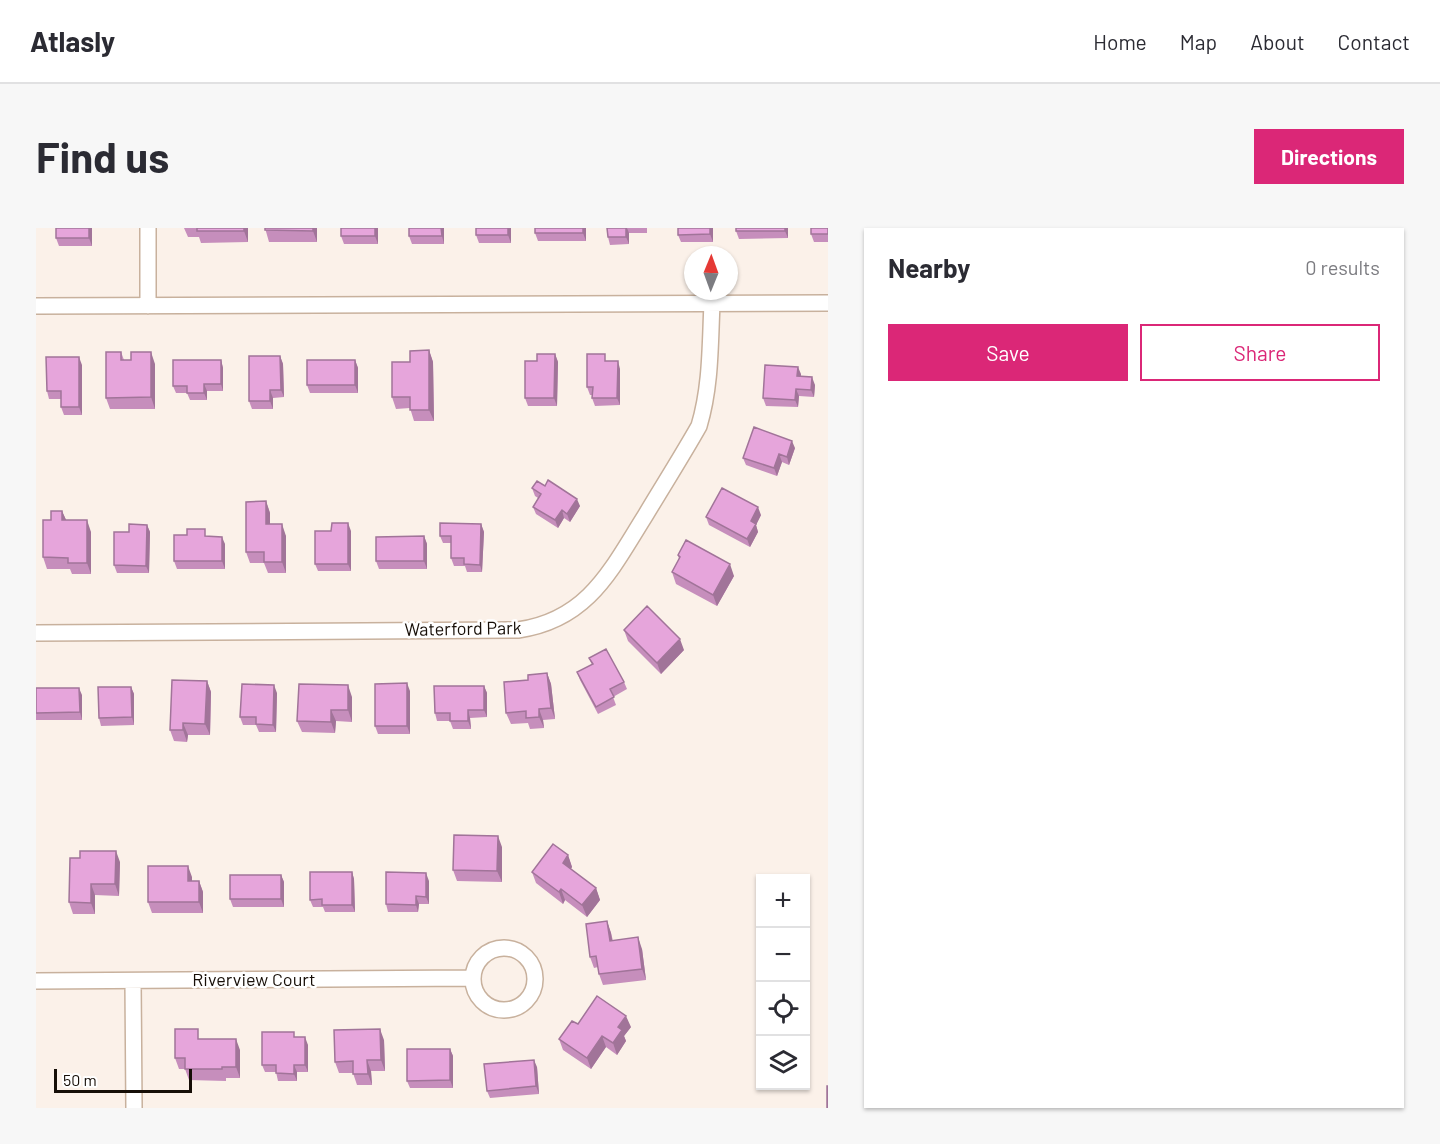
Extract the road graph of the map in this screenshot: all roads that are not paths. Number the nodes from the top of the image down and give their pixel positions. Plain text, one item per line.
1 (148, 228) edge
2 (712, 303) junction
3 (828, 303) edge
4 (36, 306) edge
5 (148, 306) junction
6 (36, 633) edge
7 (473, 978) junction
8 (36, 981) edge
9 (133, 981) junction
10 (134, 1108) edge

1 - 5 street
2 - 3 street
2 - 5 street
2 - 6 street, Waterford Park
4 - 5 street
7 - 7 street
7 - 9 street, Riverview Court
8 - 9 street, Riverview Court
9 - 10 street

